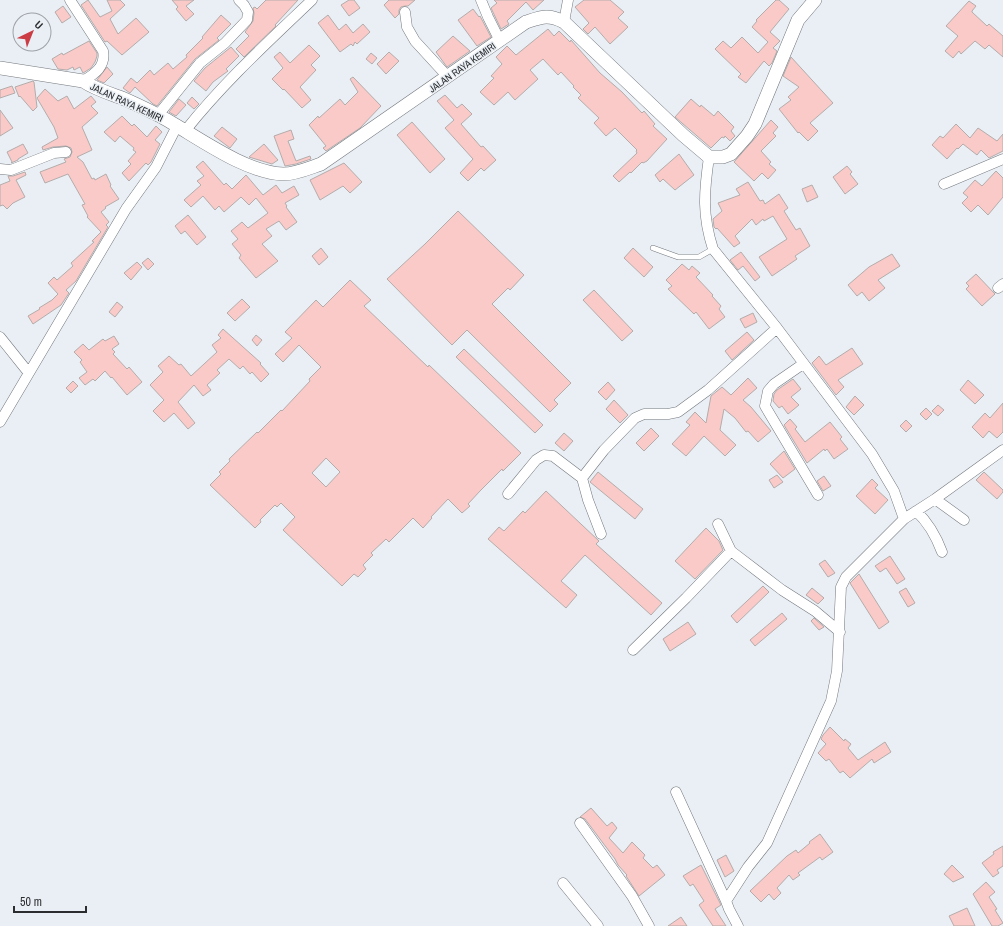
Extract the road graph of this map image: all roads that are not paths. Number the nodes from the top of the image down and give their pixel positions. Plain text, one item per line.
1 (70, 0) edge
2 (239, 0) edge
3 (312, 0) edge
4 (481, 0) edge
5 (568, 0) edge
6 (815, 0) edge
7 (405, 12) dead end
8 (564, 22) junction
9 (500, 41) junction
10 (0, 68) edge
11 (448, 76) junction
12 (83, 81) junction
13 (158, 115) junction
14 (181, 129) junction
15 (66, 152) dead end
16 (709, 157) junction
17 (1003, 159) edge
18 (0, 169) edge
19 (944, 184) dead end
20 (652, 248) dead end
21 (713, 249) junction
22 (777, 328) junction
23 (0, 337) edge
24 (803, 364) junction
25 (28, 372) junction
26 (0, 422) edge
27 (1003, 450) edge
28 (582, 478) junction
29 (508, 494) dead end
30 (818, 495) dead end
31 (934, 499) junction
32 (916, 511) junction
33 (904, 519) junction
34 (964, 520) dead end
35 (718, 524) dead end
36 (601, 534) dead end
37 (731, 551) junction
38 (942, 552) dead end
39 (840, 632) junction
40 (633, 650) dead end
41 (676, 792) dead end
42 (580, 822) dead end
43 (563, 883) dead end
44 (726, 901) junction
45 (598, 926) edge
46 (649, 926) edge
47 (738, 926) edge

1 - 12 street
2 - 13 street
3 - 14 street
4 - 9 street
5 - 8 street
6 - 16 street
7 - 11 street
8 - 9 street, JALAN RAYA KEMIRI
8 - 16 street, JALAN RAYA KEMIRI
9 - 11 street, JALAN RAYA KEMIRI
10 - 12 street, JALAN RAYA KEMIRI
11 - 14 street, JALAN RAYA KEMIRI
12 - 13 street, JALAN RAYA KEMIRI
13 - 14 street, JALAN RAYA KEMIRI
14 - 25 street
15 - 18 street
16 - 21 street
17 - 19 street
20 - 21 lane
21 - 22 street
22 - 24 street
22 - 28 street
23 - 25 street
24 - 30 street
24 - 33 street
25 - 26 street
27 - 31 street
28 - 29 street
28 - 36 street
31 - 32 street
31 - 34 street
32 - 33 street
32 - 38 street
33 - 39 street
35 - 37 street
37 - 39 street
37 - 40 street
39 - 44 street
41 - 44 street
42 - 46 street
43 - 45 street
44 - 47 street

